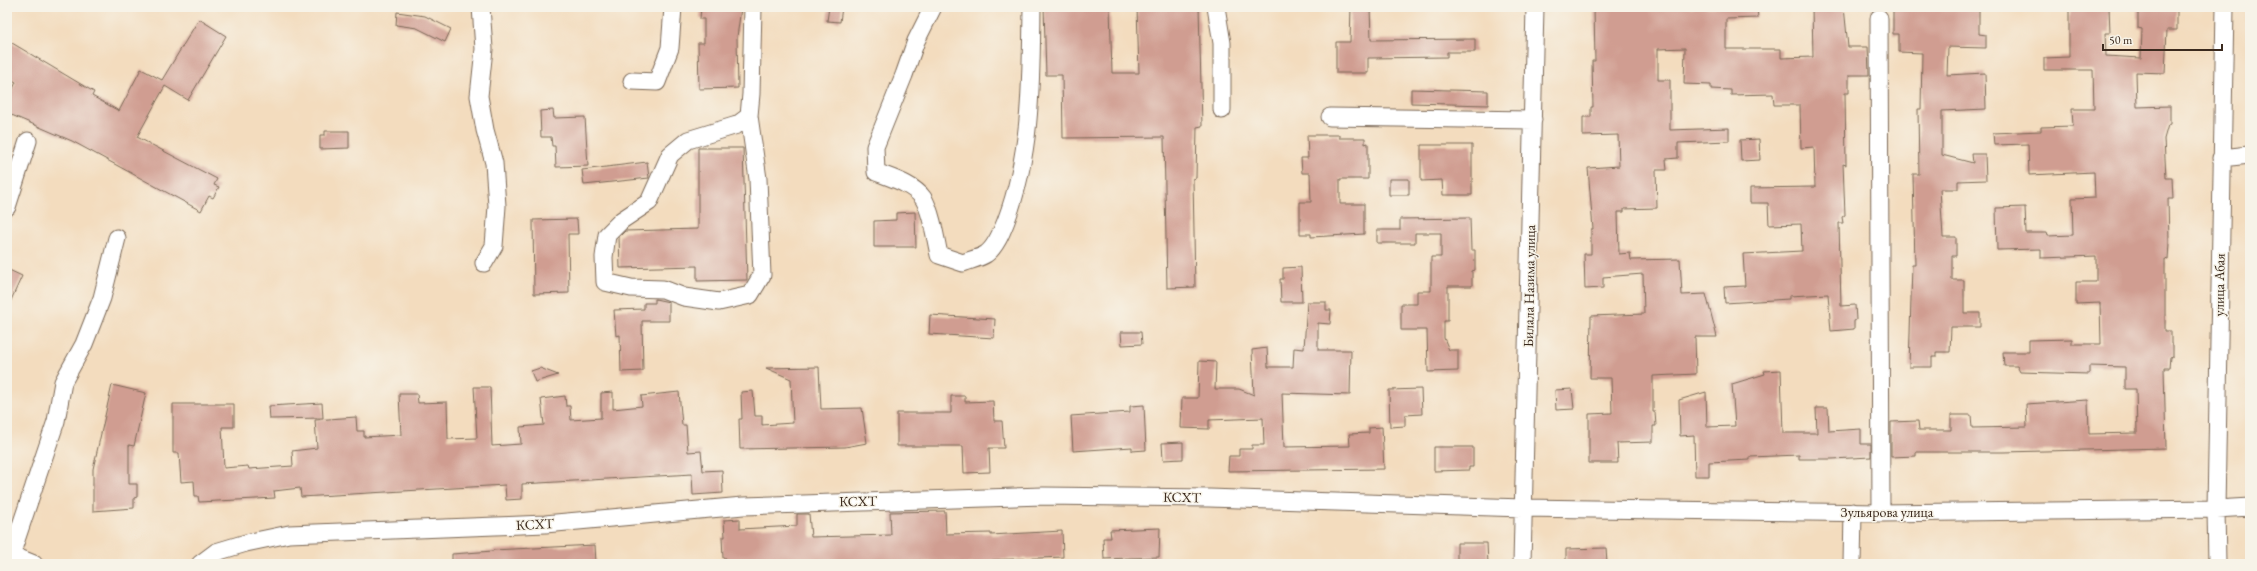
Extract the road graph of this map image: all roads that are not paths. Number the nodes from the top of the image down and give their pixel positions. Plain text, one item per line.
1 (481, 7) edge
2 (673, 7) edge
3 (753, 7) edge
4 (933, 7) edge
5 (1032, 7) edge
6 (1216, 7) edge
7 (1535, 7) edge
8 (2225, 7) edge
9 (1879, 18) dead end
10 (632, 81) dead end
11 (1222, 110) dead end
12 (748, 116) junction
13 (1330, 117) dead end
14 (1533, 120) junction
15 (28, 141) dead end
16 (2250, 155) edge
17 (2222, 158) junction
18 (7, 207) edge
19 (117, 238) dead end
20 (484, 264) dead end
21 (2250, 507) edge
22 (1523, 508) junction
23 (2216, 510) junction
24 (1853, 512) junction
25 (1881, 513) junction
26 (16, 558) edge
27 (200, 564) edge
28 (1522, 564) edge
29 (1852, 564) edge
30 (2217, 564) edge

1 - 20 street
2 - 10 street
3 - 12 street
4 - 5 street
6 - 11 street
7 - 14 street, Билала Назима улица
8 - 17 street, улица Абая
9 - 25 street
12 - 12 street
13 - 14 street
14 - 22 street, Билала Назима улица
15 - 18 street
16 - 17 street
17 - 23 street, улица Абая
19 - 26 street
21 - 23 street, Зульярова улица
22 - 24 street, Зульярова улица
22 - 27 street, КСХТ
22 - 28 street, Билала Назима улица
23 - 25 street, Зульярова улица
23 - 30 street, улица Абая
24 - 25 street, Зульярова улица
24 - 29 street

